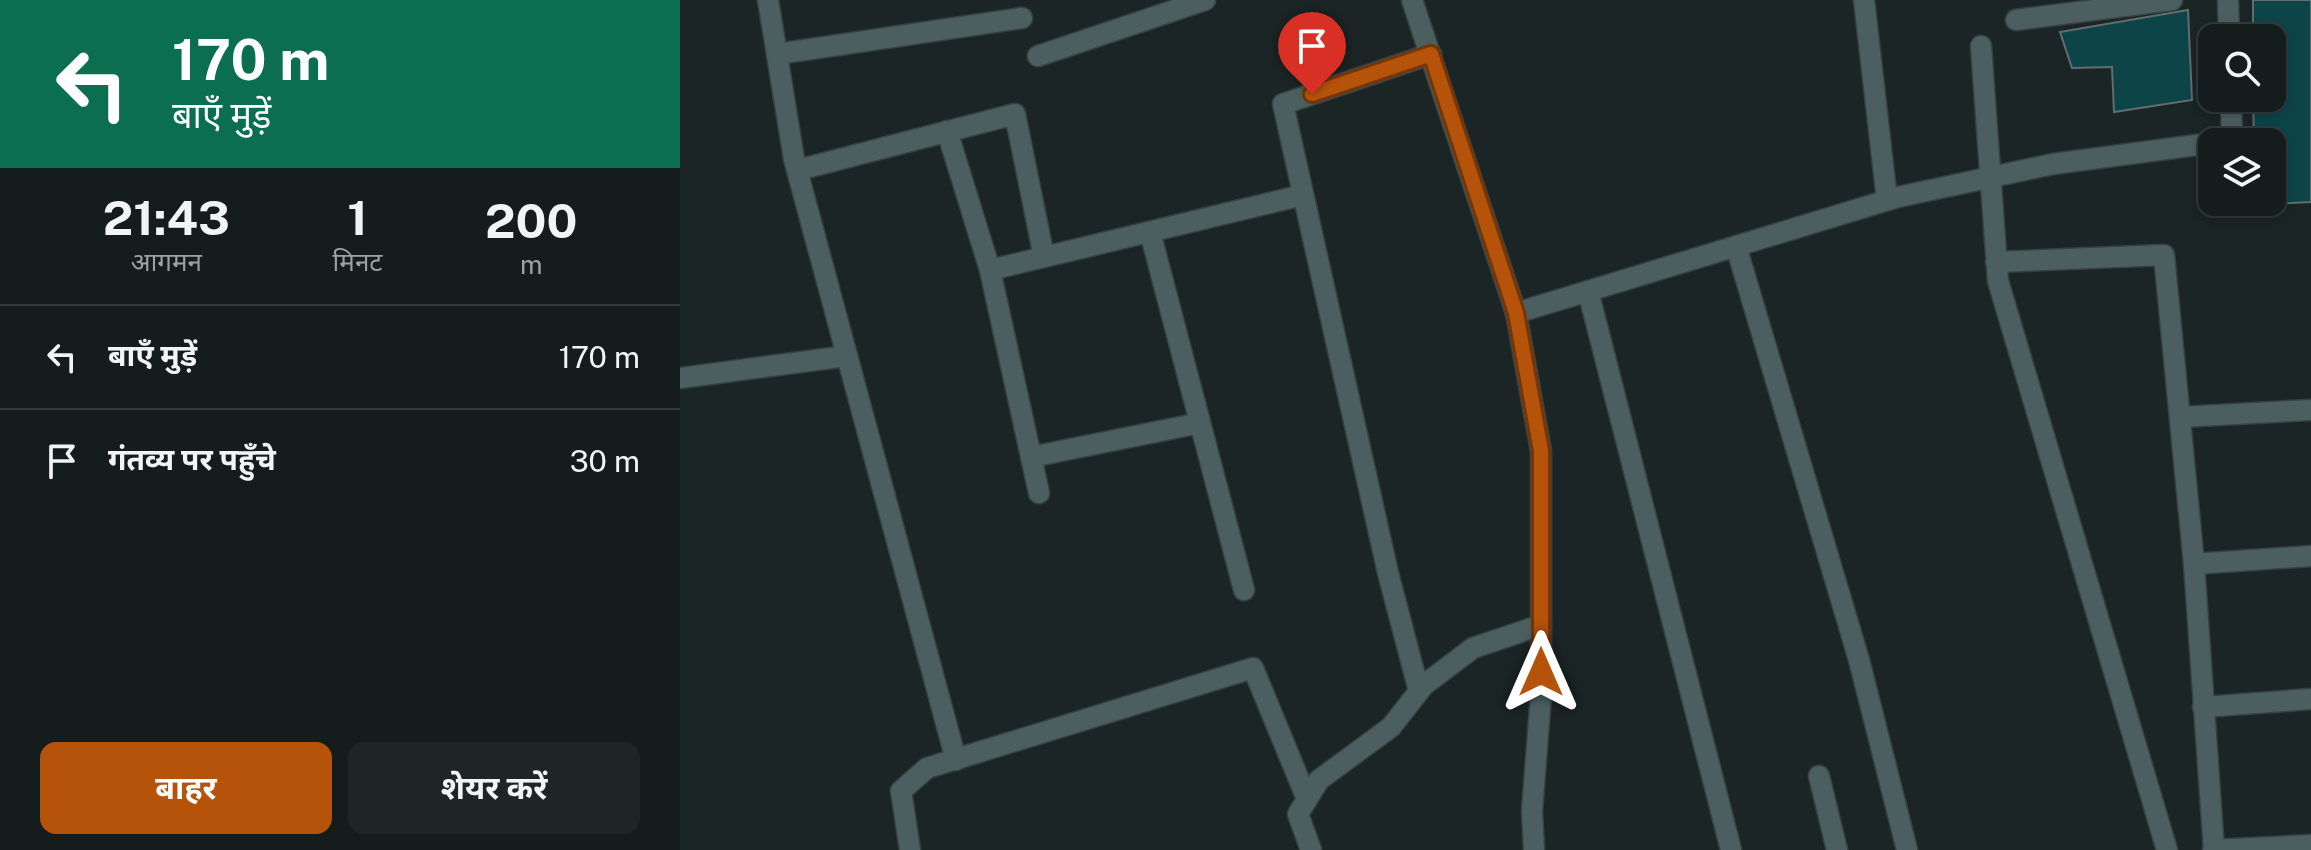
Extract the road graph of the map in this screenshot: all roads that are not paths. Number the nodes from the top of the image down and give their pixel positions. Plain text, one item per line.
1 (768, 0) edge
2 (1205, 0) edge
3 (1412, 0) edge
4 (1864, 0) edge
5 (2172, 0) edge
6 (2228, 0) edge
7 (1022, 18) dead end
8 (2016, 20) dead end
9 (2229, 24) edge
10 (1981, 46) dead end
11 (777, 54) junction
12 (1431, 54) junction
13 (1038, 56) dead end
14 (947, 131) junction
15 (2198, 145) edge
16 (798, 170) junction
17 (1990, 177) junction
18 (1303, 195) junction
19 (1887, 200) junction
20 (1150, 232) junction
21 (1736, 246) junction
22 (1044, 257) junction
23 (1996, 262) junction
24 (990, 270) junction
25 (1588, 291) junction
26 (1516, 313) junction
27 (847, 356) junction
28 (680, 378) edge
29 (2311, 410) edge
30 (2180, 417) junction
31 (1200, 423) junction
32 (1031, 457) junction
33 (1039, 493) dead end
34 (2311, 556) edge
35 (2194, 564) junction
36 (1244, 590) dead end
37 (1541, 625) junction
38 (1419, 691) junction
39 (2311, 699) edge
40 (2203, 707) junction
41 (956, 760) junction
42 (1819, 776) dead end
43 (1307, 799) junction
44 (2311, 845) edge
45 (910, 850) edge
46 (1311, 850) edge
47 (1534, 850) edge
48 (1731, 850) edge
49 (1837, 850) edge
50 (1907, 850) edge
51 (2167, 850) edge
52 (2214, 850) edge

1 - 11 street
2 - 13 street
3 - 12 street
4 - 19 street
5 - 8 street
6 - 9 street
7 - 11 street
10 - 17 street
11 - 16 street
12 - 18 street
12 - 26 street
14 - 16 street
14 - 22 street
14 - 24 street
15 - 17 street
16 - 27 street
17 - 19 street
17 - 23 street
18 - 20 street
18 - 38 street
19 - 21 street
20 - 22 street
20 - 31 street
21 - 25 street
21 - 50 street
22 - 24 street
23 - 30 street
23 - 51 street
24 - 32 street
25 - 26 street
25 - 48 street
26 - 37 street
27 - 28 street
27 - 41 street
29 - 30 street
30 - 35 street
31 - 32 street
31 - 36 street
32 - 33 street
34 - 35 street
35 - 40 street
37 - 38 street
37 - 47 street
38 - 43 street
39 - 40 street
40 - 52 street
41 - 43 street
41 - 45 street
42 - 49 street
43 - 46 street
44 - 52 street

